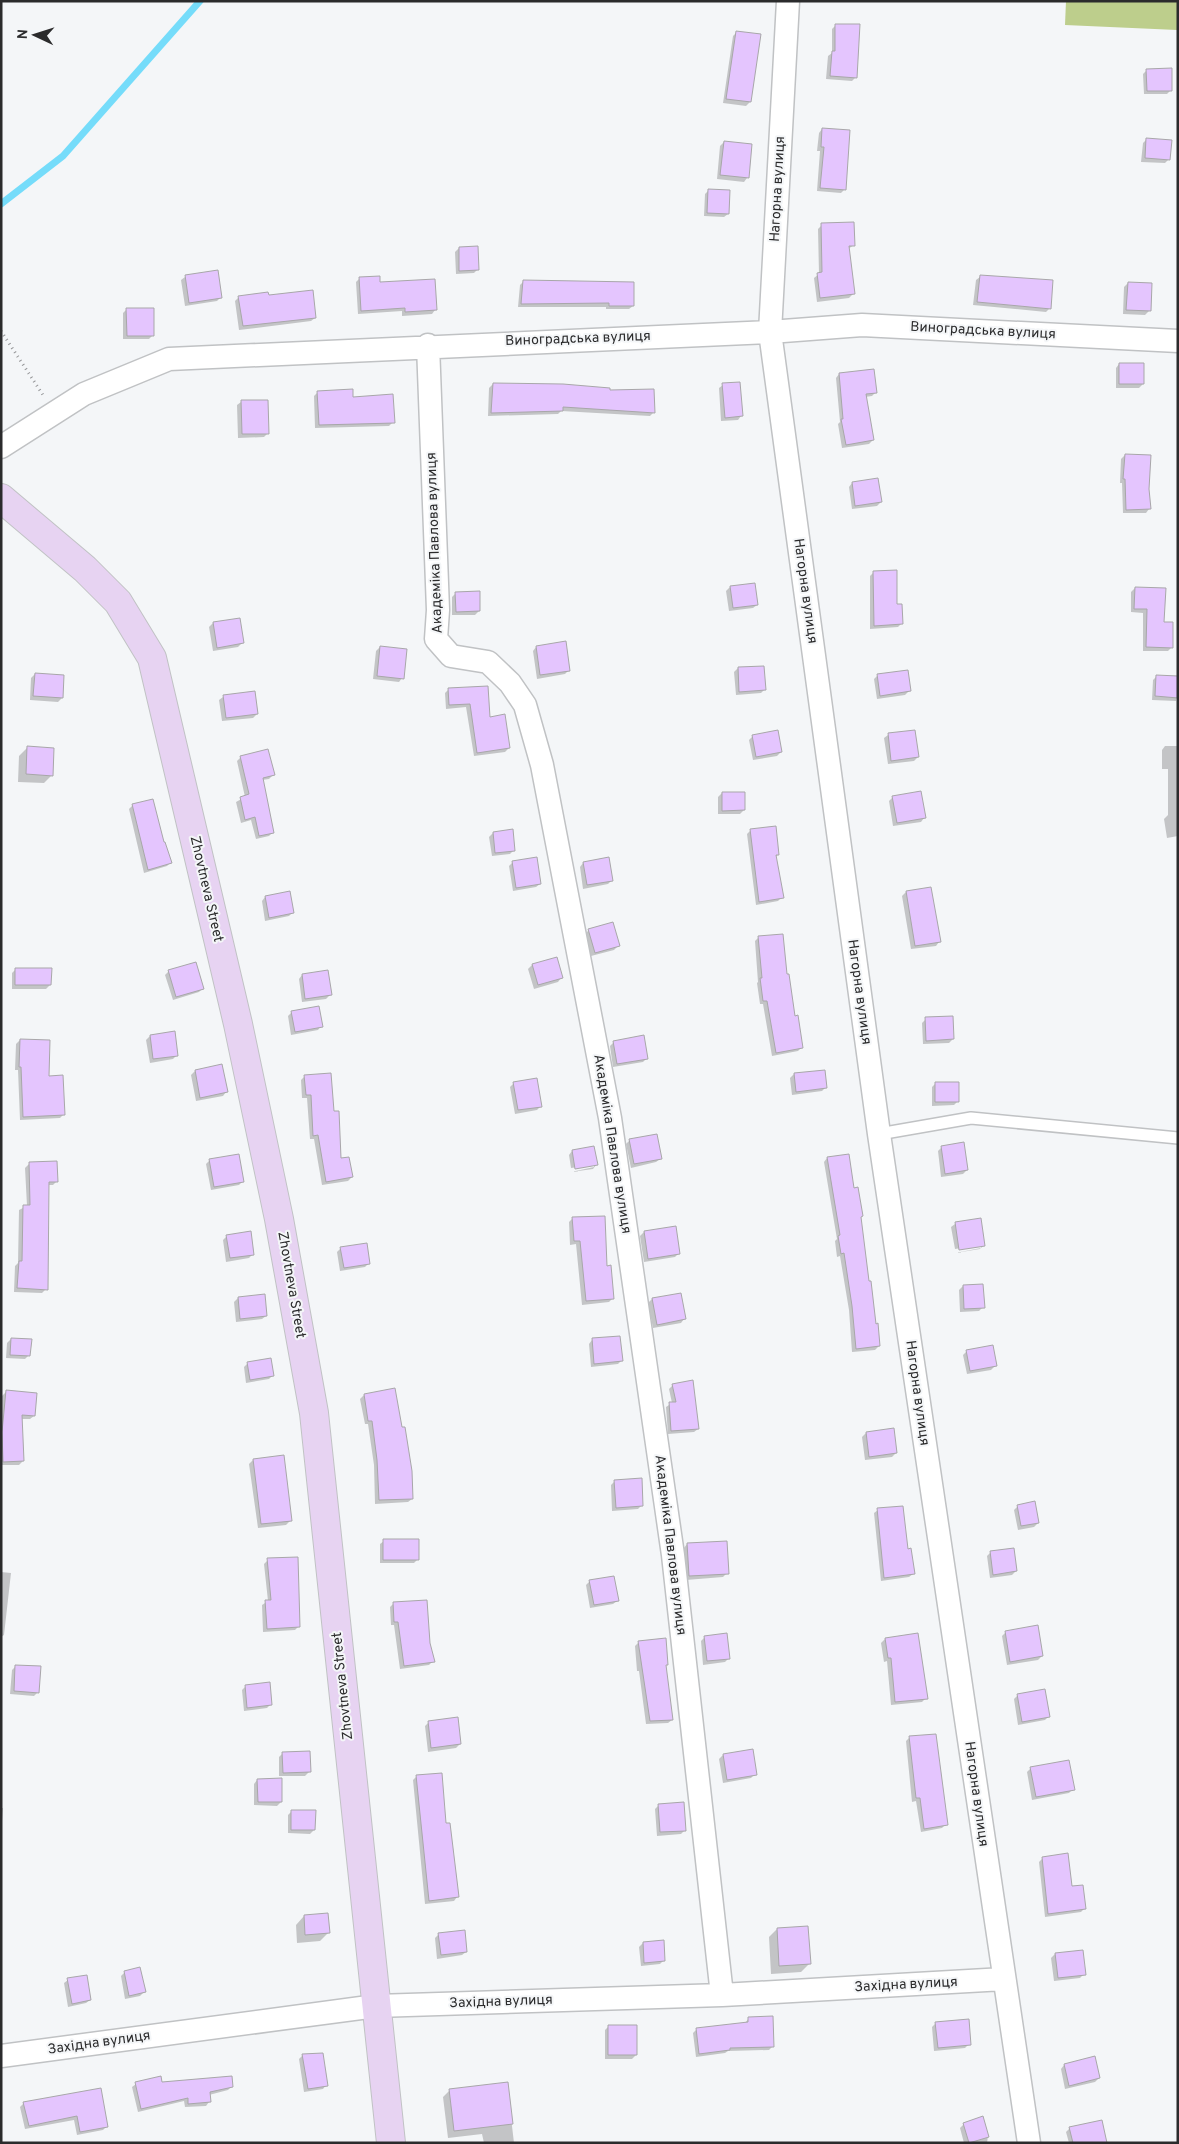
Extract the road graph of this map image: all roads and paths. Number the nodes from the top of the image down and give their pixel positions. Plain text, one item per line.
1 (788, 1) edge
2 (1, 331) edge
3 (770, 332) junction
4 (1178, 341) edge
5 (428, 345) junction
6 (55, 413) junction
7 (1, 447) edge
8 (1, 498) edge
9 (878, 1134) junction
10 (1178, 1138) edge
11 (1004, 1979) junction
12 (722, 1996) junction
13 (376, 2006) junction
14 (1, 2056) edge
15 (391, 2143) edge
16 (1028, 2143) edge

1 - 3 street, Нагорна вулиця
2 - 6 path
3 - 4 street, Виноградська вулиця
3 - 5 street, Виноградська вулиця
3 - 9 street, Нагорна вулиця
5 - 6 street, Виноградська вулиця
5 - 12 street, Академіка Павлова вулиця
6 - 7 street, Виноградська вулиця
8 - 13 main road, Zhovtneva Street
9 - 10 lane
9 - 11 street, Нагорна вулиця
11 - 12 street, Західна вулиця
11 - 16 street, Нагорна вулиця
12 - 13 street, Західна вулиця
13 - 14 street, Західна вулиця
13 - 15 main road, Zhovtneva Street

